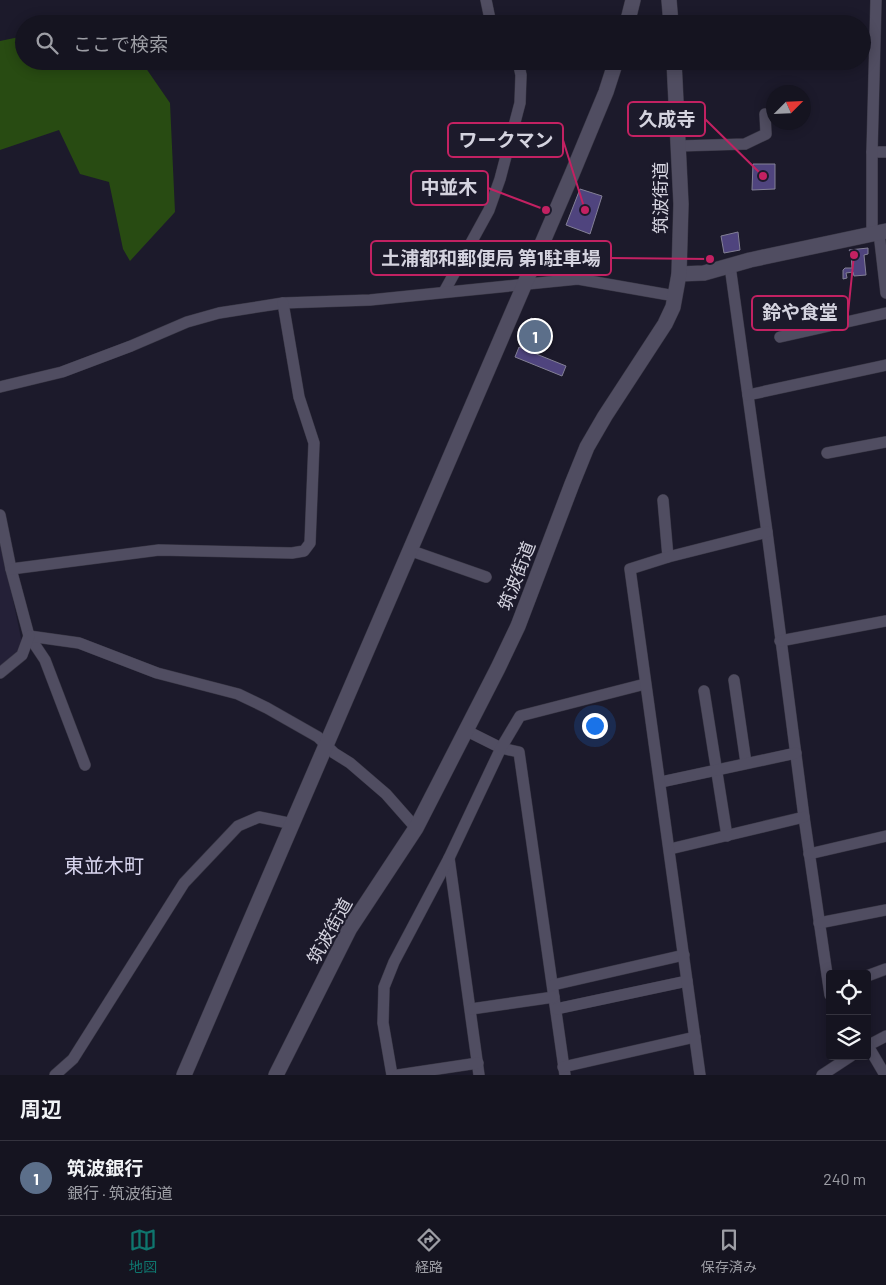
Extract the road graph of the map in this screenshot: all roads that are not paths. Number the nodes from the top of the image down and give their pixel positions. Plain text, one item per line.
1 (486, 0) edge
2 (633, 0) edge
3 (669, 0) edge
4 (876, 0) edge
5 (489, 15) edge
6 (629, 15) edge
7 (670, 15) edge
8 (520, 70) edge
9 (613, 70) edge
10 (675, 70) edge
11 (765, 114) dead end
12 (679, 146) junction
13 (872, 152) junction
14 (886, 152) edge
15 (879, 233) edge
16 (730, 266) junction
17 (679, 274) junction
18 (524, 285) junction
19 (444, 292) junction
20 (886, 293) edge
21 (675, 296) junction
22 (283, 303) junction
23 (886, 312) edge
24 (780, 337) dead end
25 (886, 365) edge
26 (0, 387) edge
27 (748, 395) junction
28 (886, 442) edge
29 (827, 453) dead end
30 (663, 500) dead end
31 (0, 515) edge
32 (767, 532) junction
33 (409, 550) junction
34 (668, 557) junction
35 (11, 569) junction
36 (486, 577) dead end
37 (886, 621) edge
38 (29, 636) junction
39 (780, 641) junction
40 (0, 673) edge
41 (734, 680) dead end
42 (645, 684) junction
43 (704, 691) dead end
44 (465, 730) junction
45 (326, 745) junction
46 (501, 748) junction
47 (796, 753) junction
48 (746, 763) junction
49 (85, 765) dead end
50 (716, 770) junction
51 (661, 782) junction
52 (804, 817) junction
53 (293, 824) junction
54 (416, 828) junction
55 (727, 836) junction
56 (886, 836) edge
57 (670, 849) junction
58 (809, 854) junction
59 (449, 858) junction
60 (886, 910) edge
61 (819, 923) junction
62 (684, 955) junction
63 (886, 969) edge
64 (826, 971) edge
65 (871, 975) edge
66 (687, 981) junction
67 (553, 985) junction
68 (554, 997) junction
69 (471, 1009) junction
70 (556, 1010) junction
71 (886, 1036) edge
72 (695, 1037) junction
73 (871, 1044) edge
74 (871, 1051) edge
75 (840, 1060) edge
76 (478, 1063) junction
77 (564, 1071) edge
78 (55, 1075) edge
79 (184, 1075) edge
80 (276, 1075) edge
81 (392, 1075) edge
82 (398, 1075) edge
83 (479, 1075) edge
84 (700, 1075) edge
85 (822, 1075) edge
86 (885, 1075) edge

1 - 5 street
2 - 6 street
3 - 7 street
4 - 13 street
8 - 19 street
9 - 18 street
10 - 12 street, 筑波街道
11 - 12 street
12 - 17 street, 筑波街道
13 - 14 street
13 - 15 street
15 - 16 street
15 - 20 street
16 - 17 street
16 - 27 street
17 - 21 street, 筑波街道
18 - 19 street
18 - 21 street
18 - 33 street
19 - 22 street
21 - 44 street, 筑波街道
22 - 26 street
22 - 35 street
23 - 24 street
25 - 27 street
27 - 32 street
28 - 29 street
30 - 34 street
31 - 35 street
32 - 34 street
32 - 39 street
33 - 36 street
33 - 45 street
34 - 42 street
35 - 38 street
37 - 39 street
38 - 40 street
38 - 45 street
38 - 49 street
39 - 47 street
41 - 48 street
42 - 46 street
42 - 51 street
43 - 50 street
44 - 46 street
44 - 54 street, 筑波街道
45 - 53 street
45 - 54 street
46 - 59 street
46 - 67 street
47 - 48 street
47 - 52 street
48 - 50 street
50 - 51 street
50 - 55 street
51 - 57 street
52 - 55 street
52 - 58 street
53 - 78 street
53 - 79 street
54 - 80 street, 筑波街道
55 - 57 street
56 - 58 street
57 - 62 street
58 - 61 street
59 - 69 street
59 - 81 street
60 - 61 street
61 - 64 street
62 - 66 street
62 - 67 street
63 - 65 street
66 - 70 street
66 - 72 street
67 - 68 street
68 - 69 street
68 - 70 street
69 - 76 street
70 - 77 street
71 - 73 street
72 - 77 street
72 - 84 street
74 - 86 street
75 - 85 street
76 - 82 street
76 - 83 street

